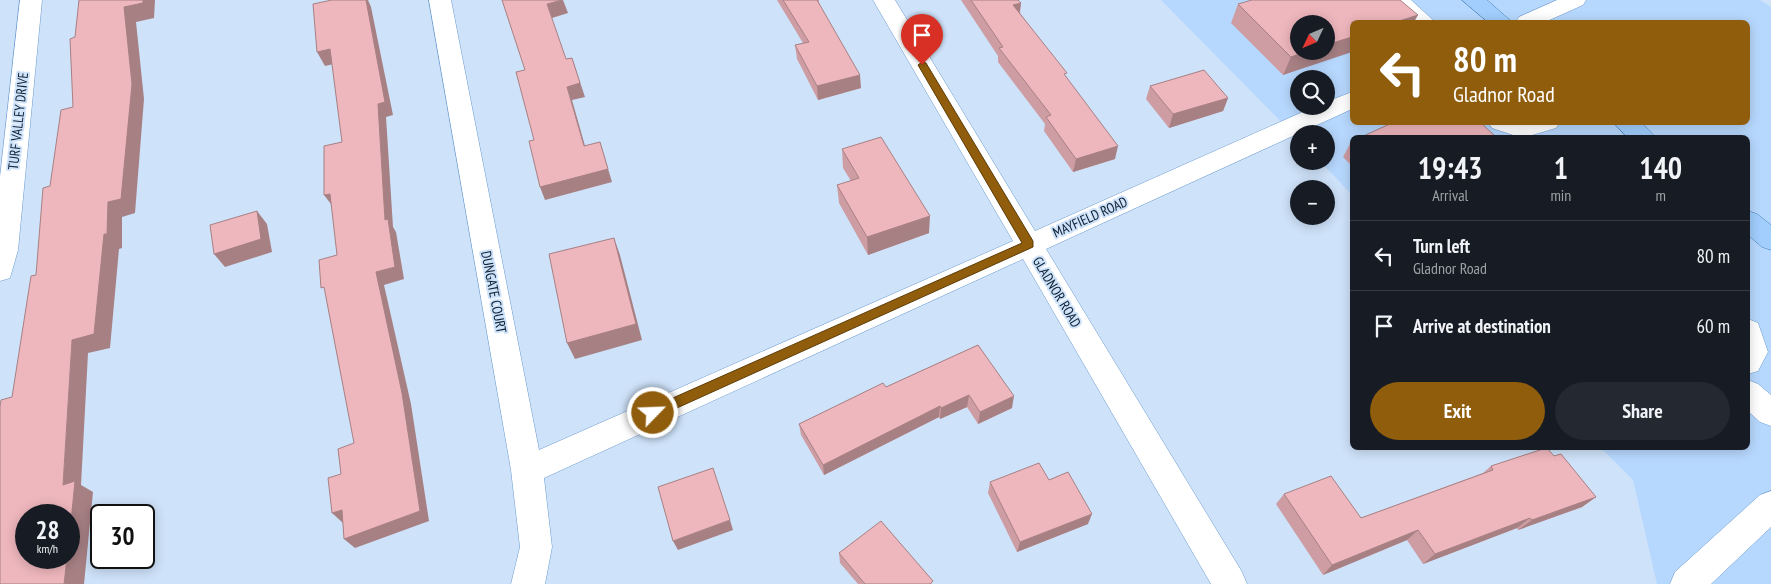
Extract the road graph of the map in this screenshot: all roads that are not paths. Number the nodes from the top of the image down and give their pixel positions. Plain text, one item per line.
1 (31, 0) edge
2 (440, 0) edge
3 (884, 0) edge
4 (1398, 0) edge
5 (1472, 0) edge
6 (1575, 0) edge
7 (1422, 20) edge
8 (1498, 20) edge
9 (1532, 20) edge
10 (1350, 101) edge
11 (1509, 125) edge
12 (1537, 125) edge
13 (1629, 125) edge
14 (1640, 135) edge
15 (1750, 223) edge
16 (1771, 240) edge
17 (1029, 244) junction
18 (2, 257) edge
19 (1750, 338) edge
20 (1750, 359) edge
21 (1750, 395) edge
22 (1771, 413) edge
23 (528, 470) junction
24 (1771, 506) edge
25 (528, 584) edge
26 (1230, 584) edge
27 (1687, 584) edge

1 - 18 street, TURF VALLEY DRIVE
2 - 23 street, DUNGATE COURT
3 - 17 street, GLADNOR ROAD
4 - 7 street
5 - 8 main road
6 - 9 street
10 - 17 street, MAYFIELD ROAD
11 - 12 street
13 - 14 main road
15 - 16 main road
17 - 23 street, MAYFIELD ROAD
17 - 26 street, GLADNOR ROAD
19 - 20 street
21 - 22 street
23 - 25 street, DUNGATE COURT
24 - 27 street

